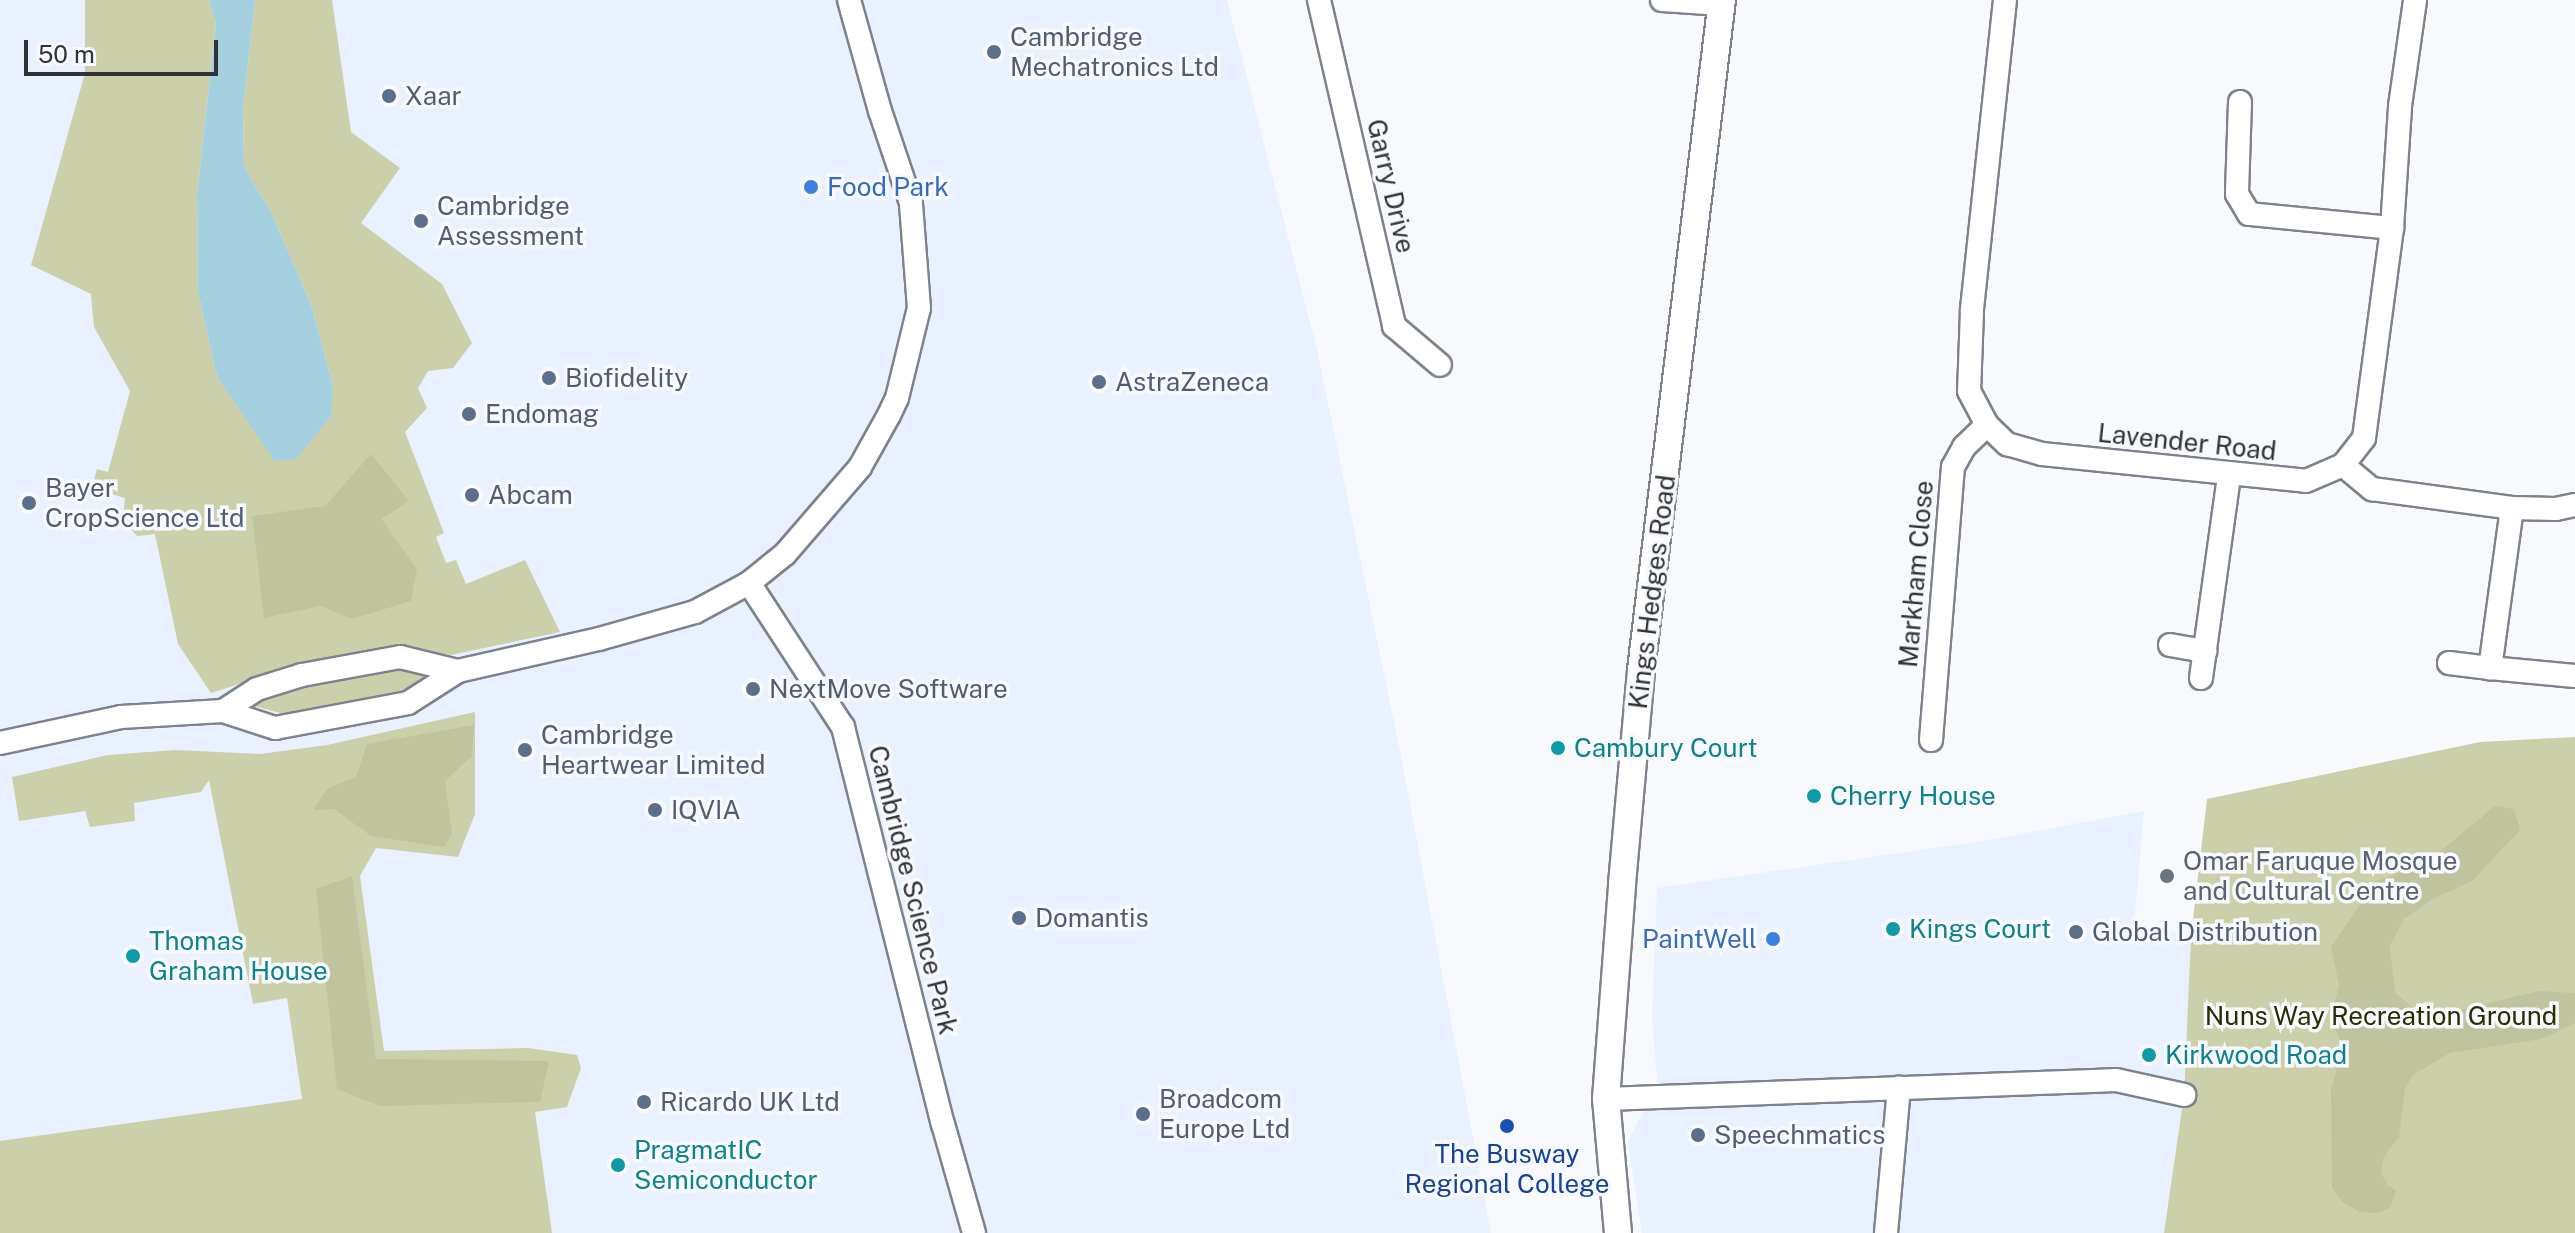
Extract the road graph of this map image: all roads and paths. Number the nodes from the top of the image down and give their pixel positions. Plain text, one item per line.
1 (849, 0) edge
2 (1319, 0) edge
3 (1662, 0) edge
4 (2005, 0) edge
5 (2415, 0) edge
6 (1722, 2) edge
7 (2240, 102) dead end
8 (2392, 228) junction
9 (1440, 365) dead end
10 (1987, 425) junction
11 (2343, 465) junction
12 (2229, 476) junction
13 (2575, 505) edge
14 (2512, 508) junction
15 (749, 583) junction
16 (2170, 645) dead end
17 (2205, 651) junction
18 (2449, 663) dead end
19 (2490, 668) junction
20 (458, 671) junction
21 (2575, 676) edge
22 (2201, 678) dead end
23 (223, 711) junction
24 (1931, 740) dead end
25 (0, 743) edge
26 (1899, 1088) junction
27 (2184, 1095) dead end
28 (1606, 1099) junction
29 (974, 1233) edge
30 (1618, 1233) edge
31 (1886, 1233) edge

1 - 15 street
2 - 9 street, Garry Drive
3 - 6 street
4 - 10 street, Lavender Road
5 - 8 street
6 - 28 street, Kings Hedges Road
7 - 8 street
8 - 11 street
10 - 12 street, Lavender Road
10 - 24 street, Markham Close
11 - 12 street, Lavender Road
11 - 14 street
12 - 17 street
13 - 14 street
14 - 19 street
15 - 20 street
15 - 29 street, Cambridge Science Park
16 - 17 street
17 - 22 street
18 - 19 street
19 - 21 street
20 - 23 street
20 - 23 street
23 - 25 street
26 - 27 street
26 - 28 street
26 - 31 street
28 - 30 street, Kings Hedges Road

